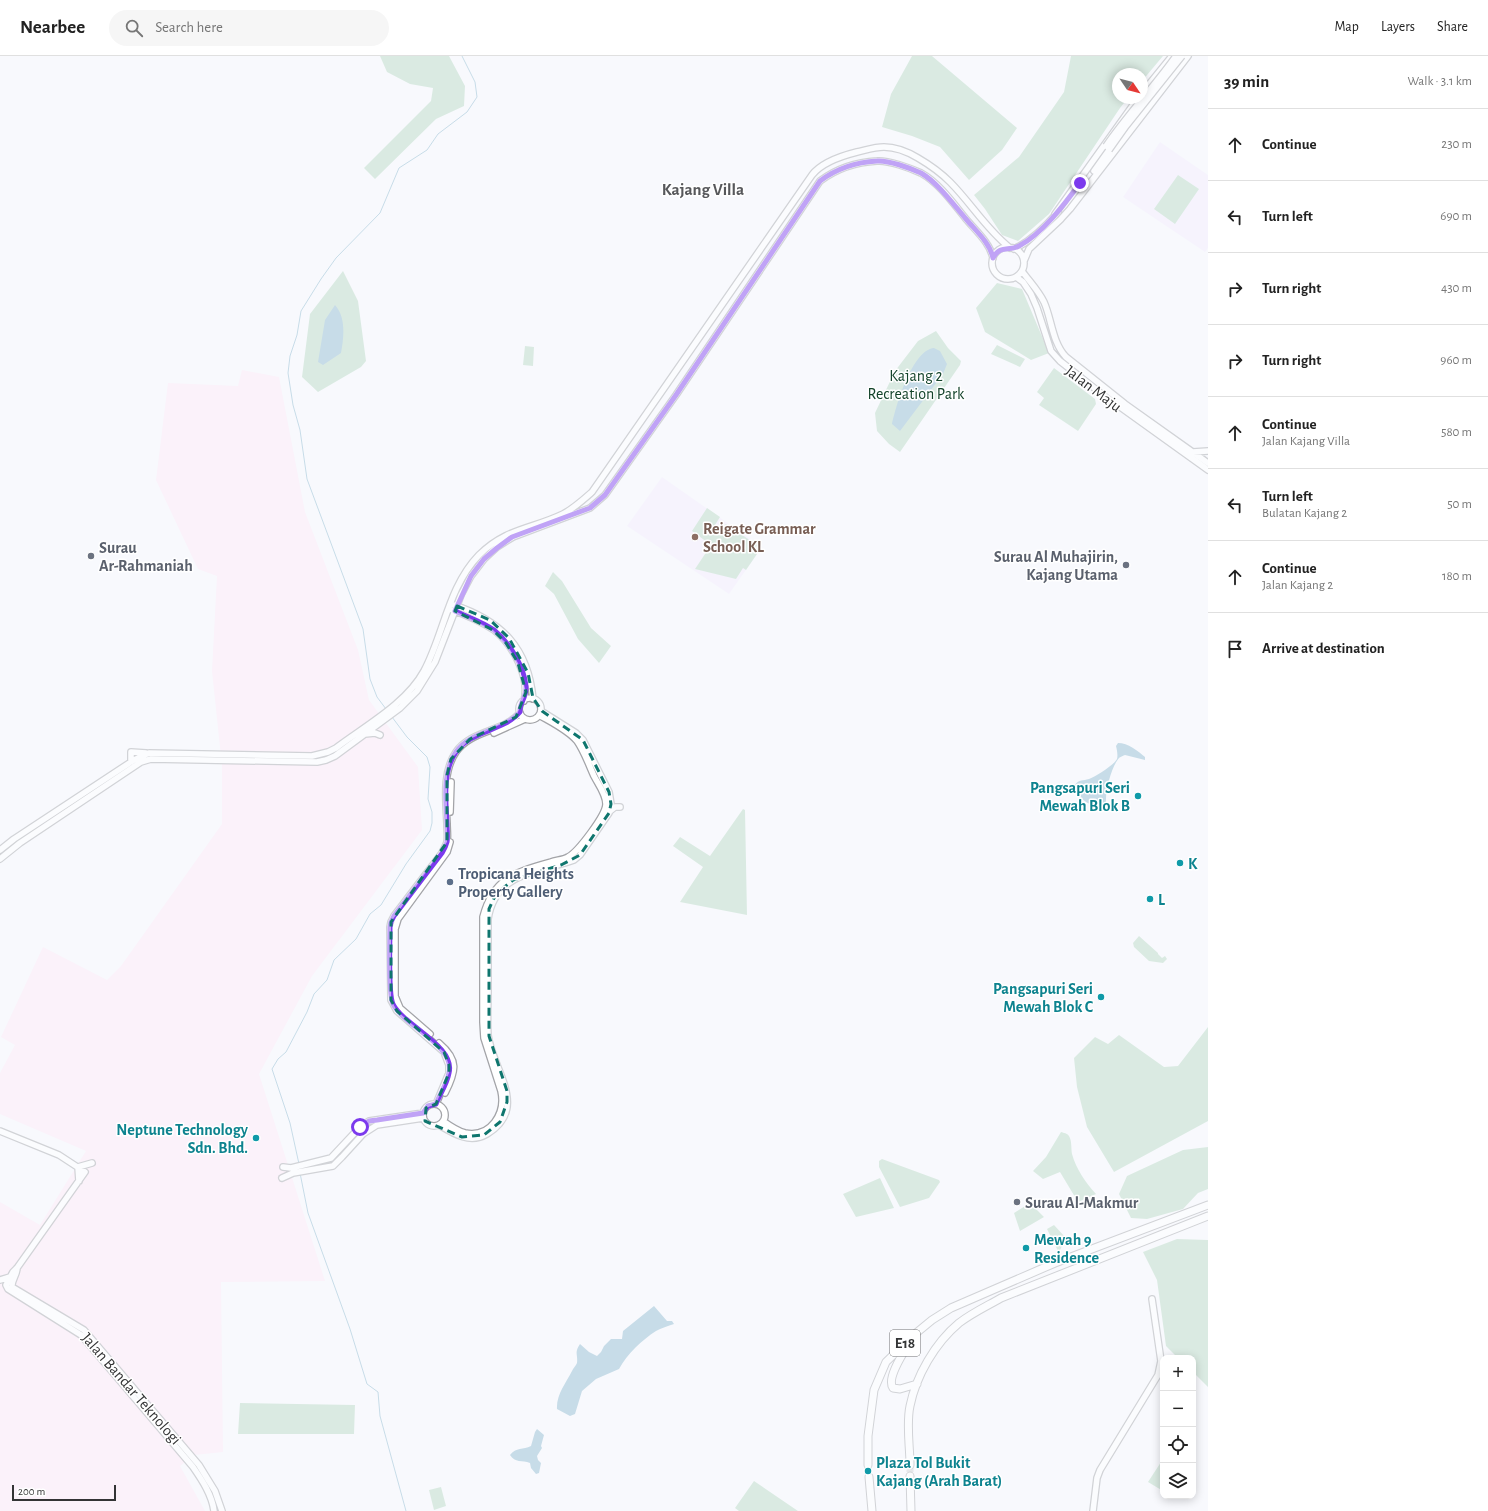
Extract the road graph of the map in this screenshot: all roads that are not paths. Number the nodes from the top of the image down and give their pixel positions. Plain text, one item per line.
1 (1172, 56) edge
2 (1176, 56) edge
3 (1182, 56) edge
4 (1188, 56) edge
5 (1163, 68) junction
6 (1172, 75) junction
7 (1148, 86) edge
8 (1134, 104) edge
9 (1108, 148) junction
10 (1055, 214) junction
11 (1059, 221) junction
12 (1012, 248) junction
13 (993, 258) junction
14 (1024, 261) junction
15 (1022, 271) junction
16 (1016, 277) junction
17 (1208, 451) edge
18 (1193, 452) junction
19 (1191, 458) junction
20 (1206, 461) edge
21 (1208, 469) edge
22 (461, 595) junction
23 (449, 606) junction
24 (456, 608) junction
25 (466, 613) junction
26 (451, 621) junction
27 (533, 699) junction
28 (524, 701) junction
29 (398, 706) junction
30 (520, 712) junction
31 (540, 713) junction
32 (380, 719) junction
33 (525, 719) junction
34 (364, 734) junction
35 (620, 807) dead end
36 (609, 813) junction
37 (14, 839) junction
38 (20, 843) junction
39 (0, 850) edge
40 (0, 859) edge
41 (437, 1105) junction
42 (423, 1116) junction
43 (441, 1123) junction
44 (0, 1131) edge
45 (92, 1163) dead end
46 (78, 1167) junction
47 (282, 1167) dead end
48 (292, 1170) junction
49 (282, 1178) dead end
50 (79, 1181) junction
51 (1208, 1205) edge
52 (1208, 1216) edge
53 (17, 1268) junction
54 (10, 1277) junction
55 (0, 1280) edge
56 (1152, 1299) dead end
57 (914, 1334) junction
58 (916, 1384) junction
59 (868, 1465) tunnel mouth
60 (910, 1465) tunnel mouth
61 (910, 1476) tunnel mouth
62 (869, 1477) tunnel mouth
63 (214, 1511) edge
64 (222, 1511) edge
65 (872, 1511) edge
66 (911, 1511) edge
67 (1093, 1511) edge

1 - 5 street
2 - 9 street, bridge
3 - 9 street, bridge
4 - 6 street
5 - 6 street
5 - 7 street
6 - 11 street
8 - 10 street
9 - 10 street
9 - 11 street
10 - 12 street
11 - 14 street
12 - 13 street
12 - 14 street
12 - 23 street
13 - 16 street
13 - 22 street
14 - 15 street
15 - 16 street
15 - 18 street, Jalan Maju
16 - 19 street, Jalan Maju
17 - 18 street
18 - 20 street, Jalan Maju
19 - 20 street
19 - 21 street, Jalan Maju
20 - 21 street
22 - 24 street
22 - 25 street
23 - 24 street
23 - 29 street
24 - 25 street
24 - 26 street
25 - 26 street
25 - 27 street
25 - 28 street
26 - 29 street
27 - 28 street
27 - 31 street
28 - 30 street
29 - 32 street
30 - 33 street
30 - 41 street
31 - 33 street
31 - 36 street
31 - 43 street
32 - 34 street
32 - 34 street
32 - 37 street
33 - 41 street
34 - 38 street
35 - 36 street
36 - 43 street
37 - 38 street
37 - 39 street
38 - 40 street
41 - 42 street
41 - 43 street
42 - 43 street
42 - 48 street
42 - 48 street
44 - 46 street
45 - 46 street
46 - 50 street
46 - 50 street
47 - 48 street
48 - 49 street
50 - 53 street
51 - 57 highway, E18
52 - 58 highway, E18
53 - 54 street
53 - 64 street, Jalan Bandar Teknologi
54 - 55 street
54 - 63 street, Jalan Bandar Teknologi
56 - 67 street
57 - 58 highway
57 - 59 highway, E18
58 - 60 highway, E18
61 - 66 highway
62 - 65 highway

